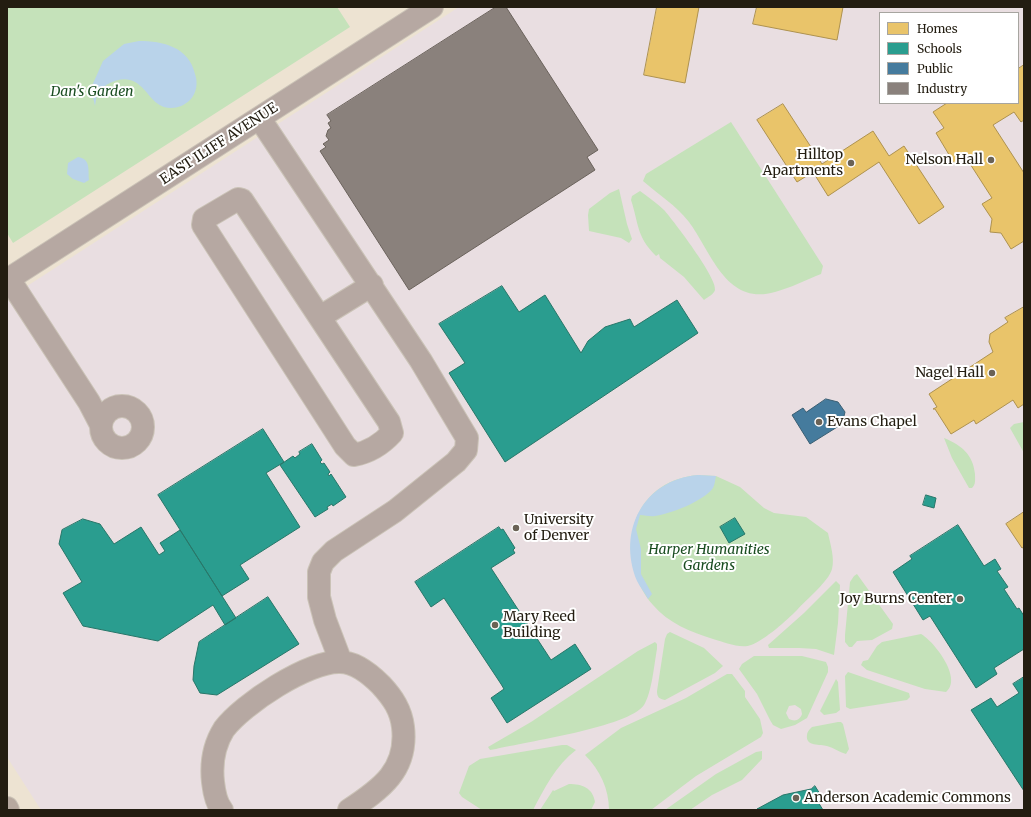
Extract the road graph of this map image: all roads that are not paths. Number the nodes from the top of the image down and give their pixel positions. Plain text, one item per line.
1 (432, 7) edge
2 (260, 119) junction
3 (8, 280) edge
4 (368, 281) junction
5 (317, 313) junction
6 (106, 416) dead end
7 (341, 662) junction
8 (219, 809) edge
9 (349, 810) edge

1 - 2 street, EAST ILIFF AVENUE
2 - 3 street, EAST ILIFF AVENUE
2 - 4 street
3 - 6 street
4 - 5 street
4 - 7 street
5 - 5 street
7 - 8 street
7 - 9 street

